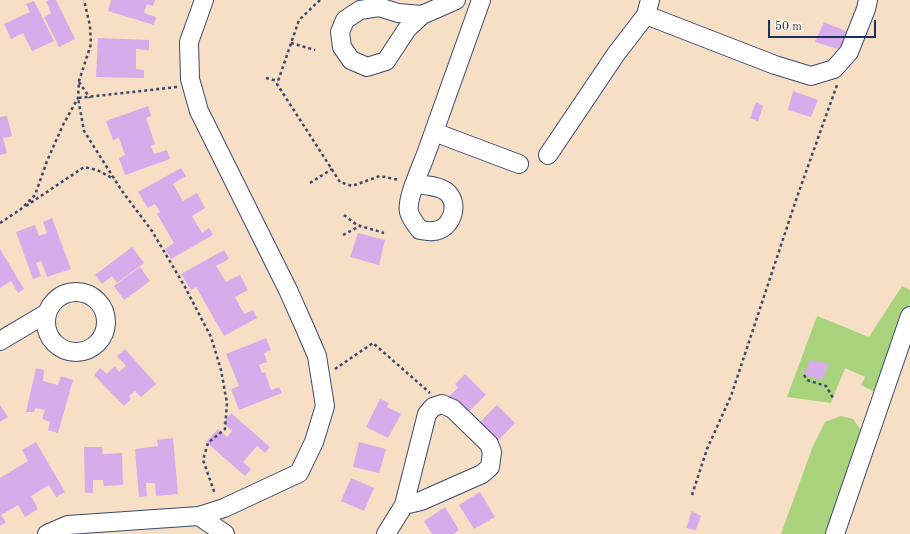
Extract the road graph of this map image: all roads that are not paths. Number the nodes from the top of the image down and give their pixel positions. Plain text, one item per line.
1 (204, 0) edge
2 (456, 0) edge
3 (481, 0) edge
4 (868, 0) edge
5 (648, 7) edge
6 (422, 15) dead end
7 (434, 132) junction
8 (548, 155) dead end
9 (518, 164) dead end
10 (415, 184) road end
11 (47, 313) dead end
12 (910, 316) edge
13 (0, 341) edge
14 (404, 505) junction
15 (199, 516) junction
16 (47, 534) edge
17 (225, 534) edge
18 (386, 534) edge
19 (835, 534) edge

1 - 15 street
2 - 6 street
3 - 7 street
4 - 5 street
5 - 8 street
7 - 9 street
7 - 10 street
11 - 13 street
12 - 19 street
14 - 14 street
14 - 18 street
15 - 16 street
15 - 17 street

